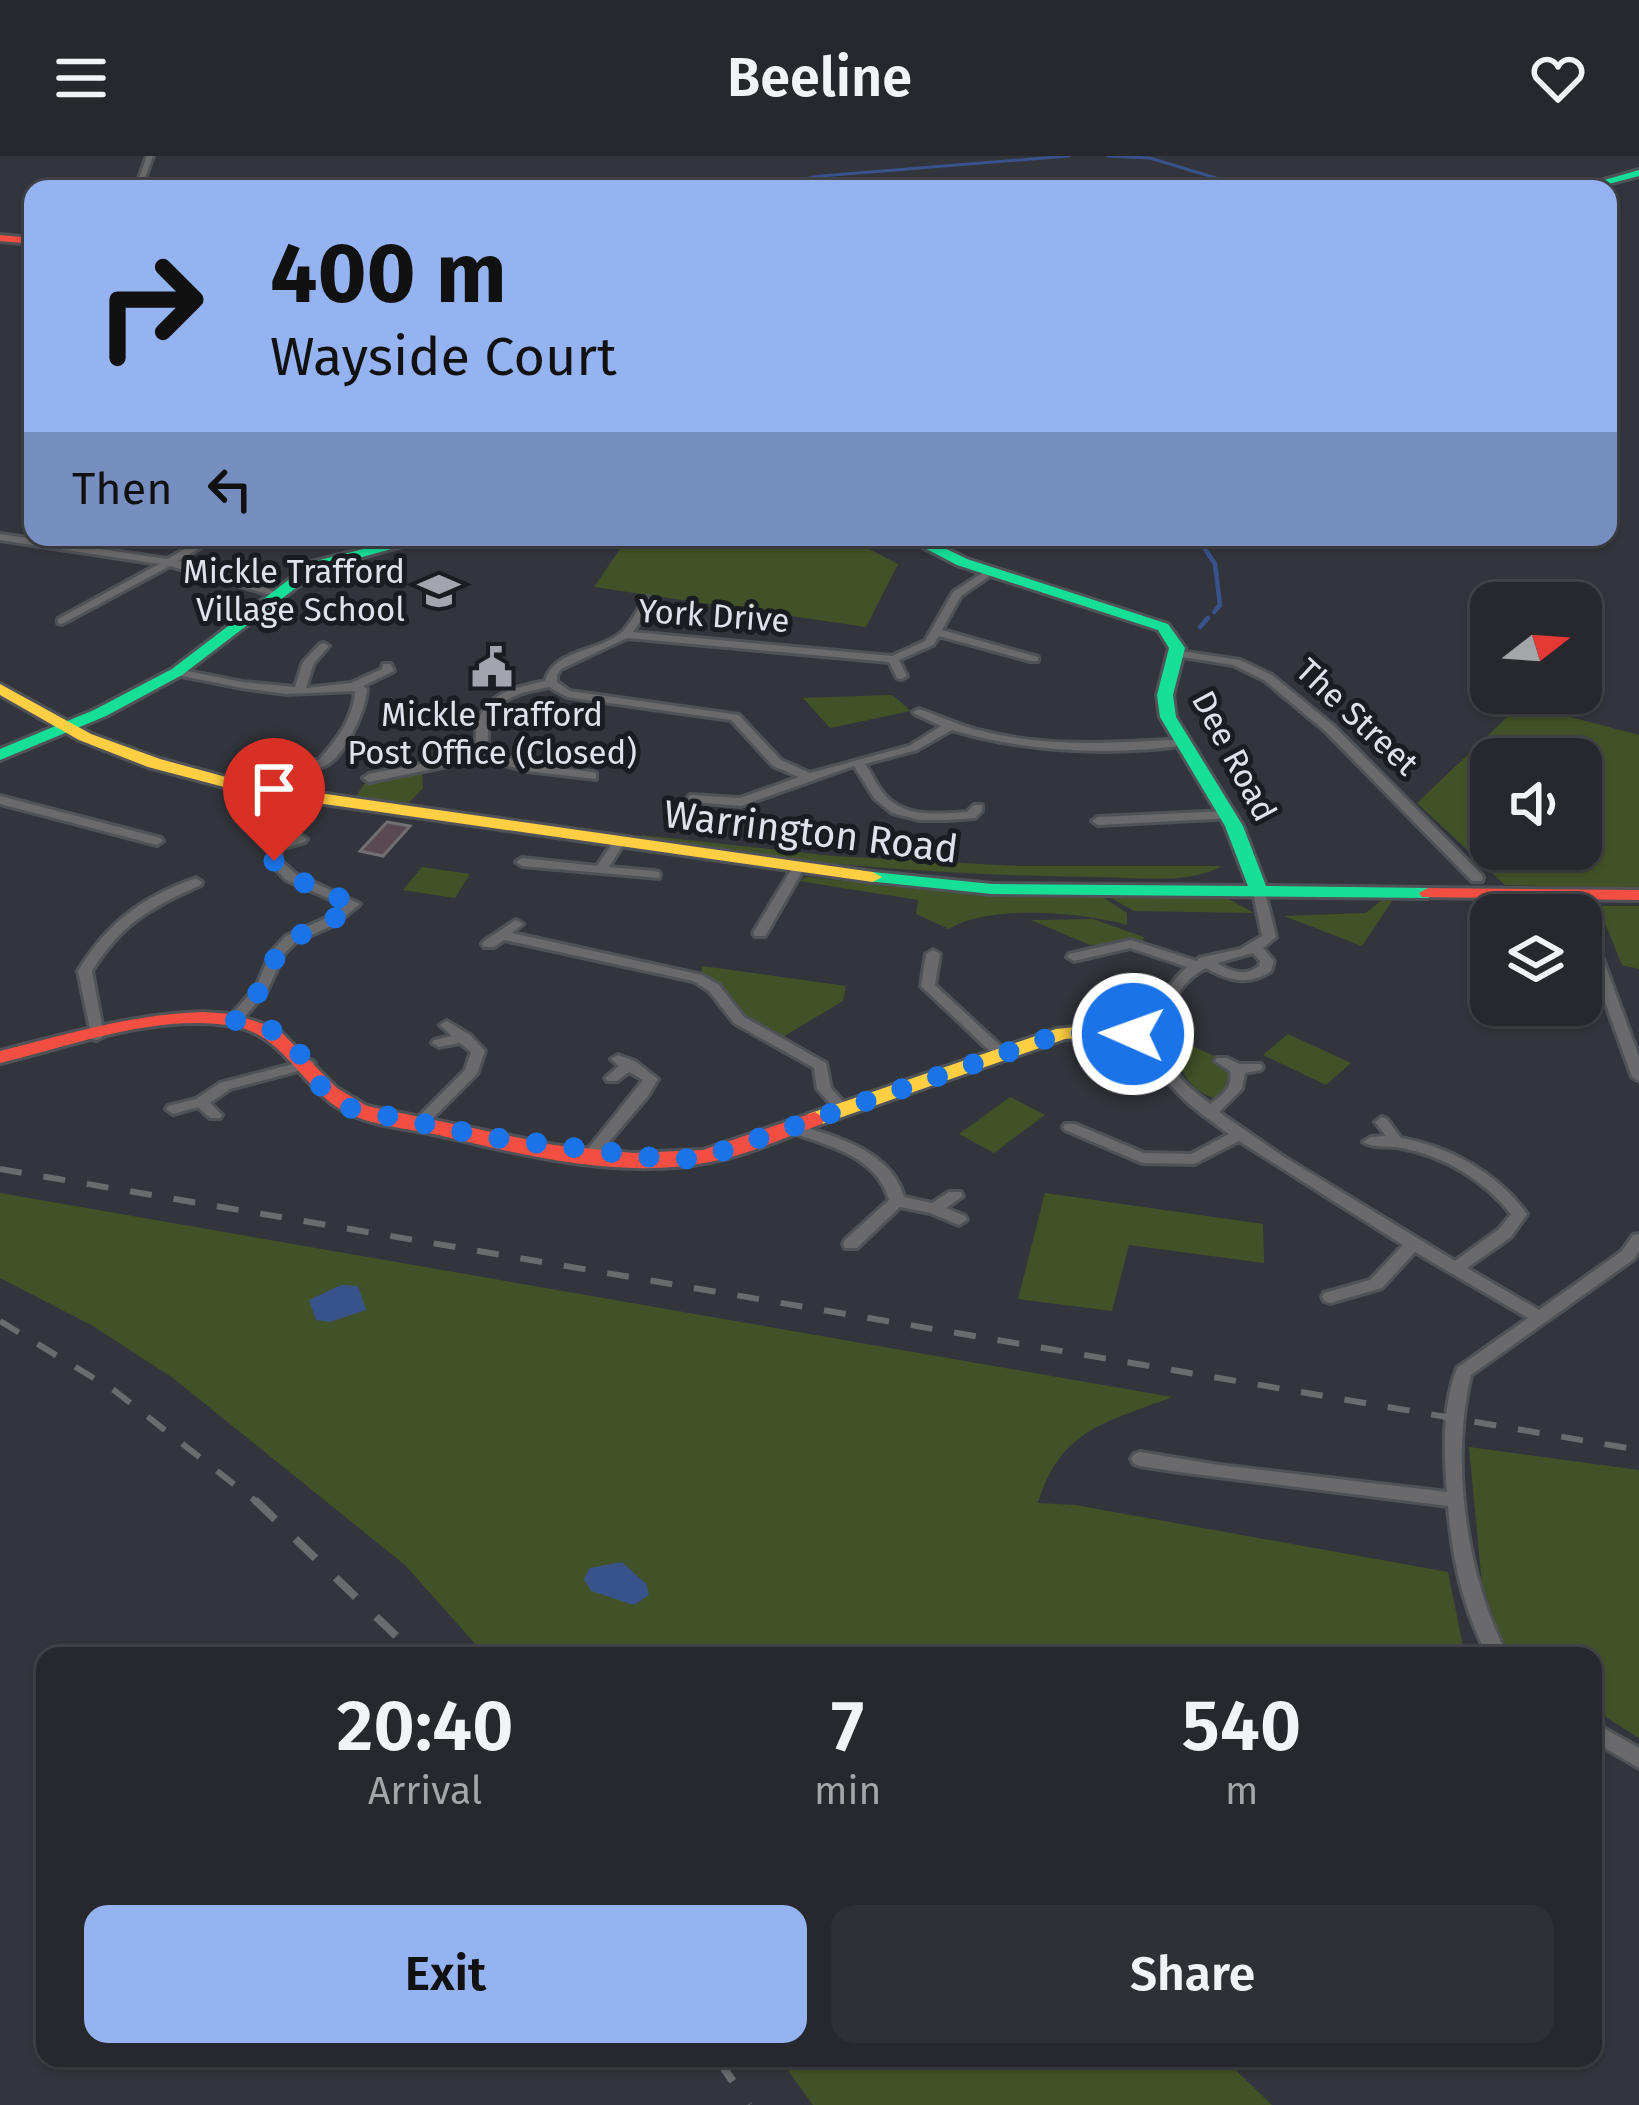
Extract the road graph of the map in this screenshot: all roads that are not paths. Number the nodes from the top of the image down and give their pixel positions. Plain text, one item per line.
1 (61, 546) edge
2 (197, 546) edge
3 (392, 546) edge
4 (931, 546) edge
5 (169, 562) junction
6 (990, 572) junction
7 (275, 593) junction
8 (660, 609) dead end
9 (62, 621) dead end
10 (937, 632) junction
11 (626, 635) junction
12 (323, 646) dead end
13 (1180, 654) junction
14 (893, 659) junction
15 (1034, 659) dead end
16 (391, 671) dead end
17 (177, 672) junction
18 (901, 676) dead end
19 (551, 682) junction
20 (351, 686) junction
21 (300, 688) junction
22 (0, 689) edge
23 (919, 712) dead end
24 (948, 727) junction
25 (68, 728) junction
26 (1183, 743) junction
27 (483, 754) junction
28 (0, 755) edge
29 (857, 762) junction
30 (309, 764) dead end
31 (592, 776) dead end
32 (810, 777) junction
33 (369, 778) dead end
34 (694, 798) dead end
35 (0, 800) edge
36 (979, 808) dead end
37 (1229, 815) junction
38 (1098, 821) dead end
39 (301, 839) dead end
40 (157, 841) dead end
41 (617, 845) junction
42 (522, 862) dead end
43 (601, 870) junction
44 (797, 870) junction
45 (654, 875) dead end
46 (1477, 878) dead end
47 (196, 882) dead end
48 (1259, 892) junction
49 (1573, 894) edge
50 (1602, 894) edge
51 (1639, 895) edge
52 (516, 924) dead end
53 (760, 933) dead end
54 (1255, 947) junction
55 (1077, 951) dead end
56 (932, 954) dead end
57 (1200, 963) junction
58 (1602, 974) edge
59 (234, 1020) junction
60 (447, 1025) dead end
61 (97, 1036) junction
62 (465, 1038) junction
63 (1158, 1038) junction
64 (439, 1043) dead end
65 (999, 1052) junction
66 (0, 1058) edge
67 (308, 1064) junction
68 (1256, 1067) dead end
69 (1639, 1077) edge
70 (612, 1078) dead end
71 (201, 1102) junction
72 (842, 1108) junction
73 (173, 1109) dead end
74 (1209, 1112) junction
75 (215, 1115) dead end
76 (1382, 1122) dead end
77 (419, 1124) junction
78 (1070, 1127) dead end
79 (792, 1128) junction
80 (1240, 1134) junction
81 (1394, 1137) junction
82 (1371, 1142) dead end
83 (593, 1152) junction
84 (955, 1196) dead end
85 (897, 1201) junction
86 (934, 1209) junction
87 (959, 1220) dead end
88 (1639, 1239) edge
89 (1414, 1243) junction
90 (851, 1244) dead end
91 (1457, 1267) junction
92 (1330, 1298) dead end
93 (1537, 1316) junction
94 (1140, 1459) dead end
95 (1456, 1500) junction
96 (1493, 1647) edge
97 (1602, 1736) edge
98 (1639, 1759) edge

1 - 5 street
2 - 5 street
3 - 7 street
4 - 6 street
5 - 7 street
5 - 9 street
6 - 10 street
6 - 13 street
7 - 17 street
8 - 11 street
10 - 14 street
10 - 15 street
11 - 14 street, York Drive
11 - 19 street, York Drive
12 - 21 street
13 - 26 street, Dee Road
13 - 46 street, The Street
14 - 18 street
16 - 20 street
17 - 21 street
17 - 25 street
19 - 27 street, York Drive
19 - 32 street
20 - 21 street
20 - 30 street
22 - 25 street, Warrington Road
23 - 24 street
24 - 26 street
24 - 29 street
25 - 28 street
25 - 41 street, Warrington Road
26 - 37 street, Dee Road
27 - 31 street
27 - 33 street
29 - 32 street
29 - 36 street
32 - 34 street
35 - 40 street
37 - 38 street
37 - 48 street, Dee Road
39 - 59 street
41 - 43 street
41 - 44 street, Warrington Road
42 - 43 street
43 - 45 street
44 - 48 street, Warrington Road
44 - 53 street
47 - 61 street
48 - 49 street, Warrington Road
48 - 54 street
50 - 51 street, Warrington Road
52 - 72 street
54 - 57 street
54 - 57 street
55 - 57 street
56 - 65 street
57 - 63 street
58 - 69 street
59 - 61 street
59 - 67 street
60 - 62 street
61 - 66 street
62 - 64 street
62 - 77 street
63 - 65 street
63 - 74 street
65 - 72 street
67 - 71 street
67 - 77 street
68 - 74 street
70 - 83 street
71 - 73 street
71 - 75 street
72 - 79 street
74 - 80 street
76 - 81 street
77 - 83 street
78 - 80 street
79 - 83 street
79 - 85 street
80 - 89 street
81 - 82 street
81 - 91 street
84 - 86 street
85 - 86 street
85 - 90 street
86 - 87 street
88 - 93 street
89 - 91 street
89 - 92 street
91 - 93 street
93 - 95 street
94 - 95 street
95 - 96 street
97 - 98 street

